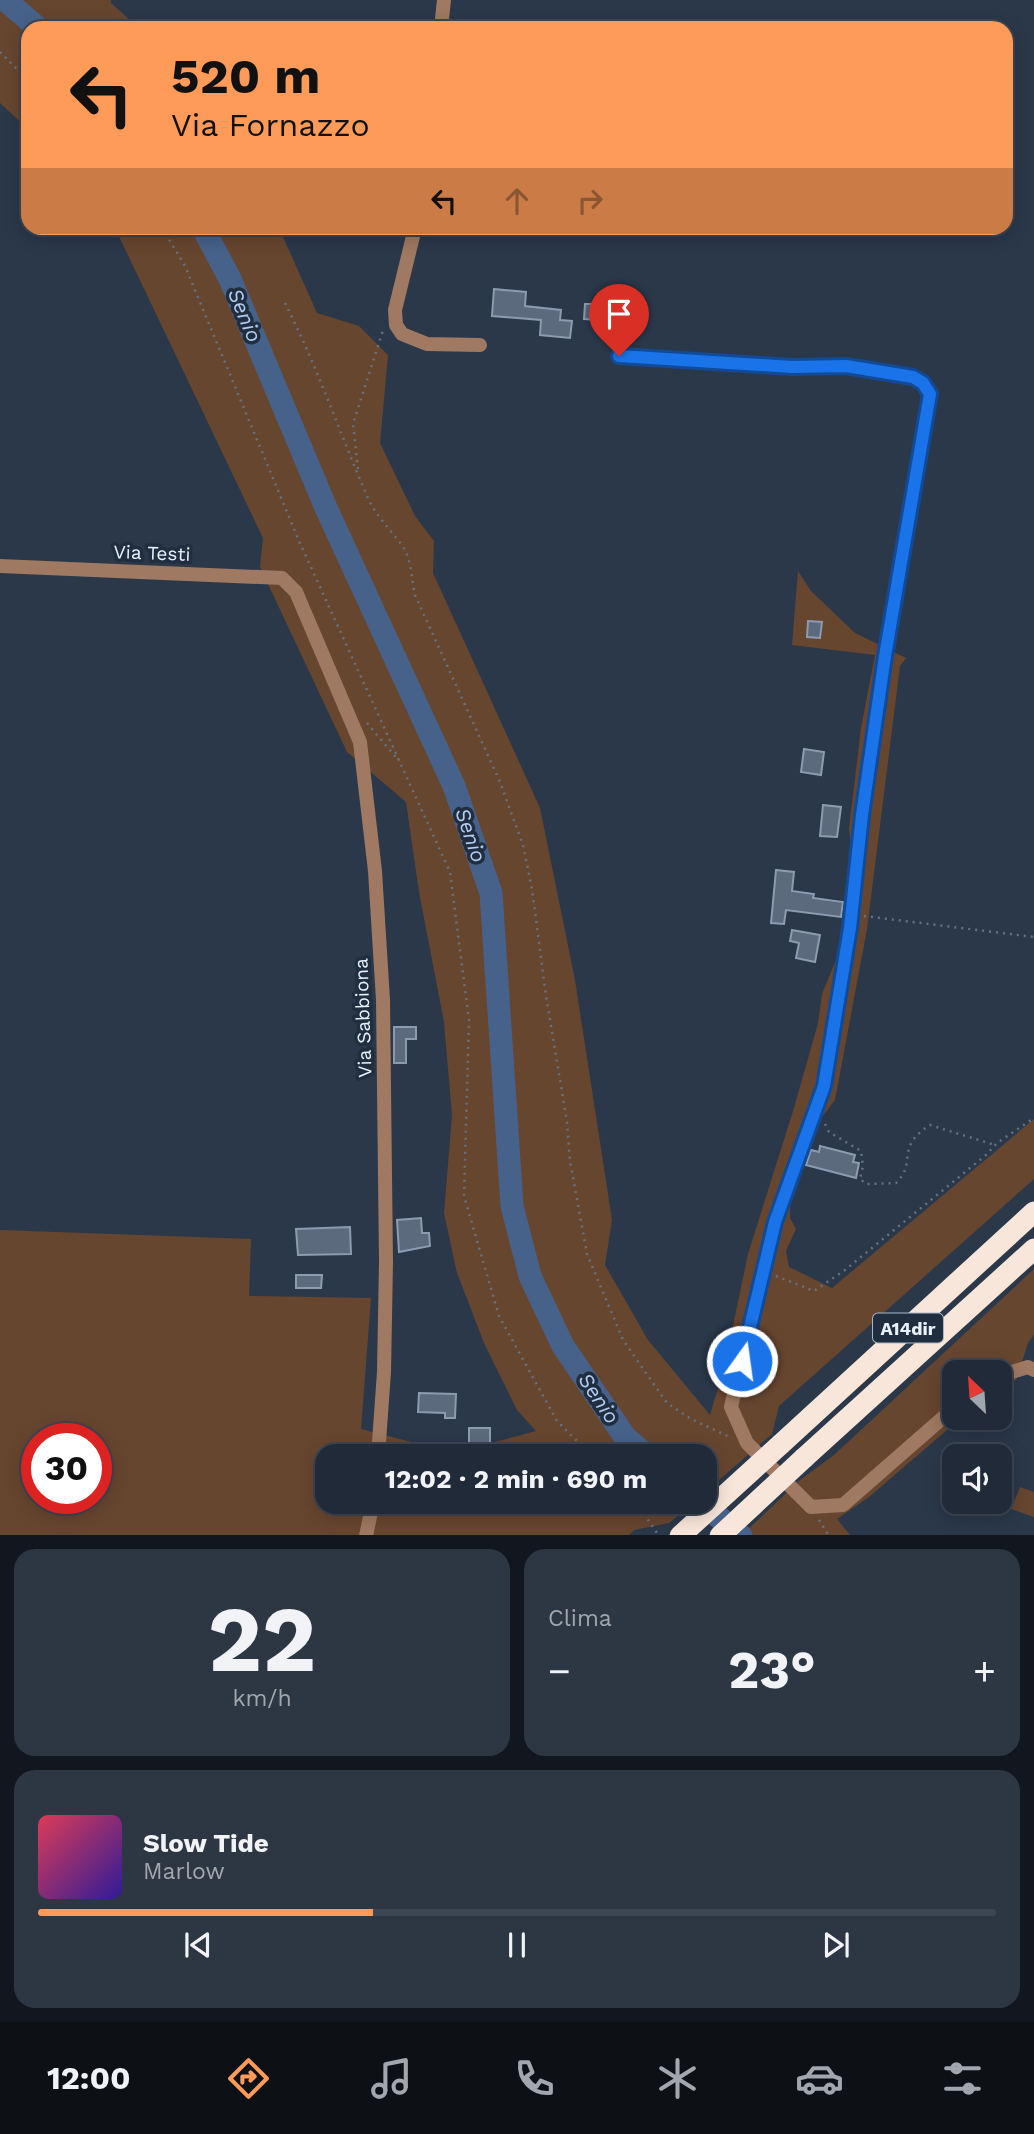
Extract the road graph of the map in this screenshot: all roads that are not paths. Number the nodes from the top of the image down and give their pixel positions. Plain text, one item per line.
1 (444, 0) edge
2 (442, 21) edge
3 (413, 235) edge
4 (480, 345) dead end
5 (619, 356) dead end
6 (0, 566) edge
7 (296, 592) joint
8 (1034, 1212) edge
9 (1034, 1250) edge
10 (1034, 1370) edge
11 (1012, 1372) edge
12 (942, 1418) edge
13 (379, 1444) edge
14 (370, 1514) edge
15 (366, 1535) edge
16 (680, 1535) edge
17 (720, 1535) edge

1 - 2 street
3 - 4 street
5 - 12 street
6 - 7 street, Via Testi
7 - 13 street, Via Sabbiona
8 - 16 highway, A14dir, bridge
9 - 17 highway, A14dir, bridge
10 - 11 street
14 - 15 street

